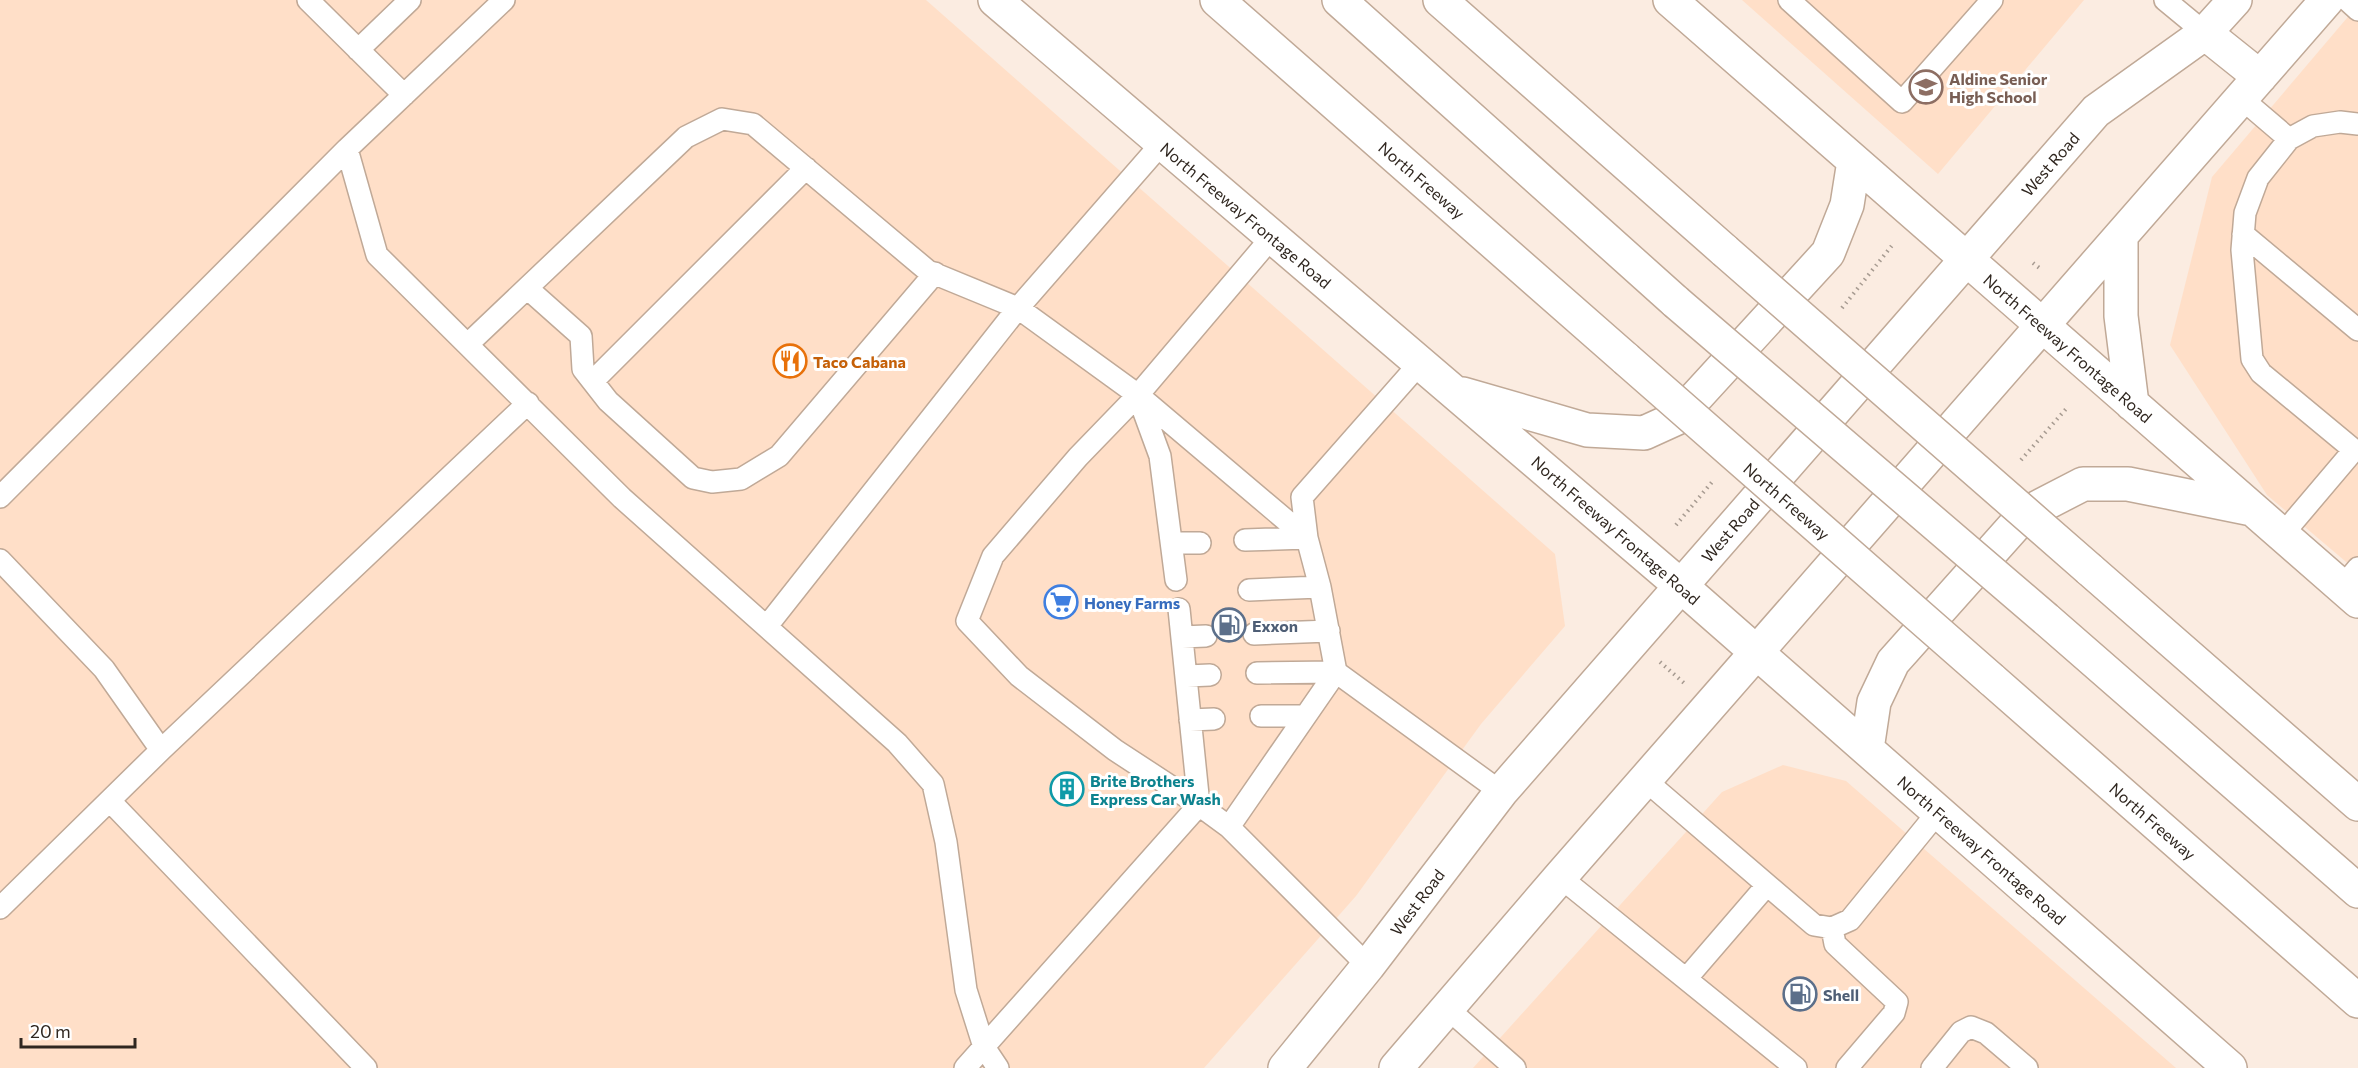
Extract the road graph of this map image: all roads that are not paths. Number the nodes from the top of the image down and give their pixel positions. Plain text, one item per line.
1 (308, 0) edge
2 (411, 0) edge
3 (504, 0) edge
4 (995, 0) edge
5 (1217, 0) edge
6 (1340, 0) edge
7 (1440, 0) edge
8 (1670, 0) edge
9 (1789, 0) edge
10 (1992, 0) edge
11 (2165, 0) edge
12 (2235, 0) edge
13 (2327, 0) edge
14 (2347, 0) edge
15 (2358, 10) edge
16 (2205, 33) junction
17 (358, 50) junction
18 (2250, 88) junction
19 (404, 94) junction
20 (2358, 124) edge
21 (2289, 139) junction
22 (1162, 143) junction
23 (347, 149) junction
24 (1854, 161) junction
25 (806, 168) junction
26 (2243, 234) junction
27 (2121, 236) junction
28 (1272, 237) junction
29 (1967, 260) junction
30 (935, 273) junction
31 (527, 288) junction
32 (1018, 308) junction
33 (2043, 326) junction
34 (2358, 330) edge
35 (468, 344) junction
36 (1420, 363) junction
37 (592, 381) junction
38 (1453, 391) junction
39 (1138, 395) junction
40 (528, 403) junction
41 (2132, 404) junction
42 (2356, 451) edge
43 (0, 497) edge
44 (2254, 510) junction
45 (2282, 535) junction
46 (1306, 538) junction
47 (1245, 540) dead end
48 (1172, 543) junction
49 (1200, 543) dead end
50 (0, 560) edge
51 (1176, 580) dead end
52 (2353, 585) edge
53 (1681, 586) junction
54 (1320, 587) junction
55 (1249, 590) dead end
56 (1179, 609) dead end
57 (767, 626) junction
58 (1329, 631) junction
59 (1254, 634) dead end
60 (1206, 636) dead end
61 (1182, 637) junction
62 (1756, 652) junction
63 (1336, 672) junction
64 (1257, 673) dead end
65 (1210, 675) dead end
66 (1187, 676) junction
67 (1261, 716) dead end
68 (1305, 716) junction
69 (1214, 718) dead end
70 (1190, 720) junction
71 (1867, 749) junction
72 (161, 750) junction
73 (1645, 780) junction
74 (1501, 792) junction
75 (110, 801) junction
76 (2358, 804) edge
77 (1199, 805) junction
78 (1938, 812) junction
79 (1229, 827) junction
80 (1560, 877) junction
81 (1767, 885) junction
82 (2358, 891) edge
83 (0, 908) edge
84 (1833, 928) junction
85 (1368, 966) junction
86 (1686, 979) junction
87 (2358, 1001) edge
88 (1448, 1008) junction
89 (984, 1047) junction
90 (366, 1068) edge
91 (965, 1068) edge
92 (998, 1068) edge
93 (1285, 1068) edge
94 (1396, 1068) edge
95 (1515, 1068) edge
96 (1796, 1068) edge
97 (1847, 1068) edge
98 (1932, 1068) edge
99 (2027, 1068) edge
100 (2230, 1068) edge

1 - 17 lane
2 - 17 lane
3 - 19 lane
4 - 22 main road, North Freeway Frontage Road
5 - 87 main road, North Freeway, bridge
6 - 82 main road, bridge
7 - 76 main road, bridge
8 - 24 main road, North Freeway Frontage Road
9 - 10 lane
11 - 16 lane
12 - 16 main road, West Road
13 - 18 main road
14 - 15 lane
16 - 18 main road
16 - 29 main road, West Road
17 - 19 lane
18 - 21 lane
18 - 27 main road
19 - 23 lane
20 - 21 lane
21 - 26 lane
22 - 28 main road, North Freeway Frontage Road
22 - 32 lane
23 - 35 lane
23 - 43 lane
24 - 29 main road, North Freeway Frontage Road
24 - 38 main road
25 - 30 lane
25 - 31 lane
25 - 37 lane
26 - 34 lane
26 - 42 lane
27 - 33 main road
27 - 41 main road
28 - 36 main road, North Freeway Frontage Road
28 - 39 lane
29 - 33 main road, North Freeway Frontage Road
29 - 53 main road, West Road
30 - 32 lane
30 - 37 lane
31 - 35 lane
31 - 37 lane
32 - 39 lane
32 - 57 lane
33 - 41 main road, North Freeway Frontage Road
33 - 62 main road
35 - 40 lane
36 - 38 main road, North Freeway Frontage Road
36 - 46 lane
38 - 53 main road, North Freeway Frontage Road
39 - 46 lane
39 - 48 lane
39 - 77 lane
40 - 57 lane
40 - 72 lane
41 - 44 main road, North Freeway Frontage Road
42 - 45 lane
44 - 45 main road, North Freeway Frontage Road
44 - 71 main road
45 - 52 main road, North Freeway Frontage Road
46 - 47 lane
46 - 54 lane
48 - 49 lane
48 - 51 lane
50 - 72 lane
53 - 62 main road, North Freeway Frontage Road
53 - 74 main road, West Road
54 - 55 lane
54 - 58 lane
56 - 61 lane
57 - 89 lane
58 - 59 lane
58 - 63 lane
60 - 61 lane
61 - 66 lane
62 - 71 main road, North Freeway Frontage Road
62 - 73 main road
63 - 64 lane
63 - 68 lane
63 - 74 lane
65 - 66 lane
66 - 70 lane
67 - 68 lane
68 - 79 lane
69 - 70 lane
70 - 77 lane
71 - 78 main road, North Freeway Frontage Road
72 - 75 lane
73 - 80 main road
73 - 81 lane
74 - 85 main road, West Road
75 - 83 lane
75 - 90 lane
77 - 79 lane
77 - 89 lane
78 - 84 lane
78 - 100 main road, North Freeway Frontage Road
79 - 85 lane
80 - 86 lane
80 - 88 main road
81 - 84 lane
81 - 86 lane
84 - 97 lane
85 - 93 main road, West Road
86 - 96 lane
88 - 94 main road
88 - 95 lane
89 - 91 lane
89 - 92 lane
98 - 99 lane

